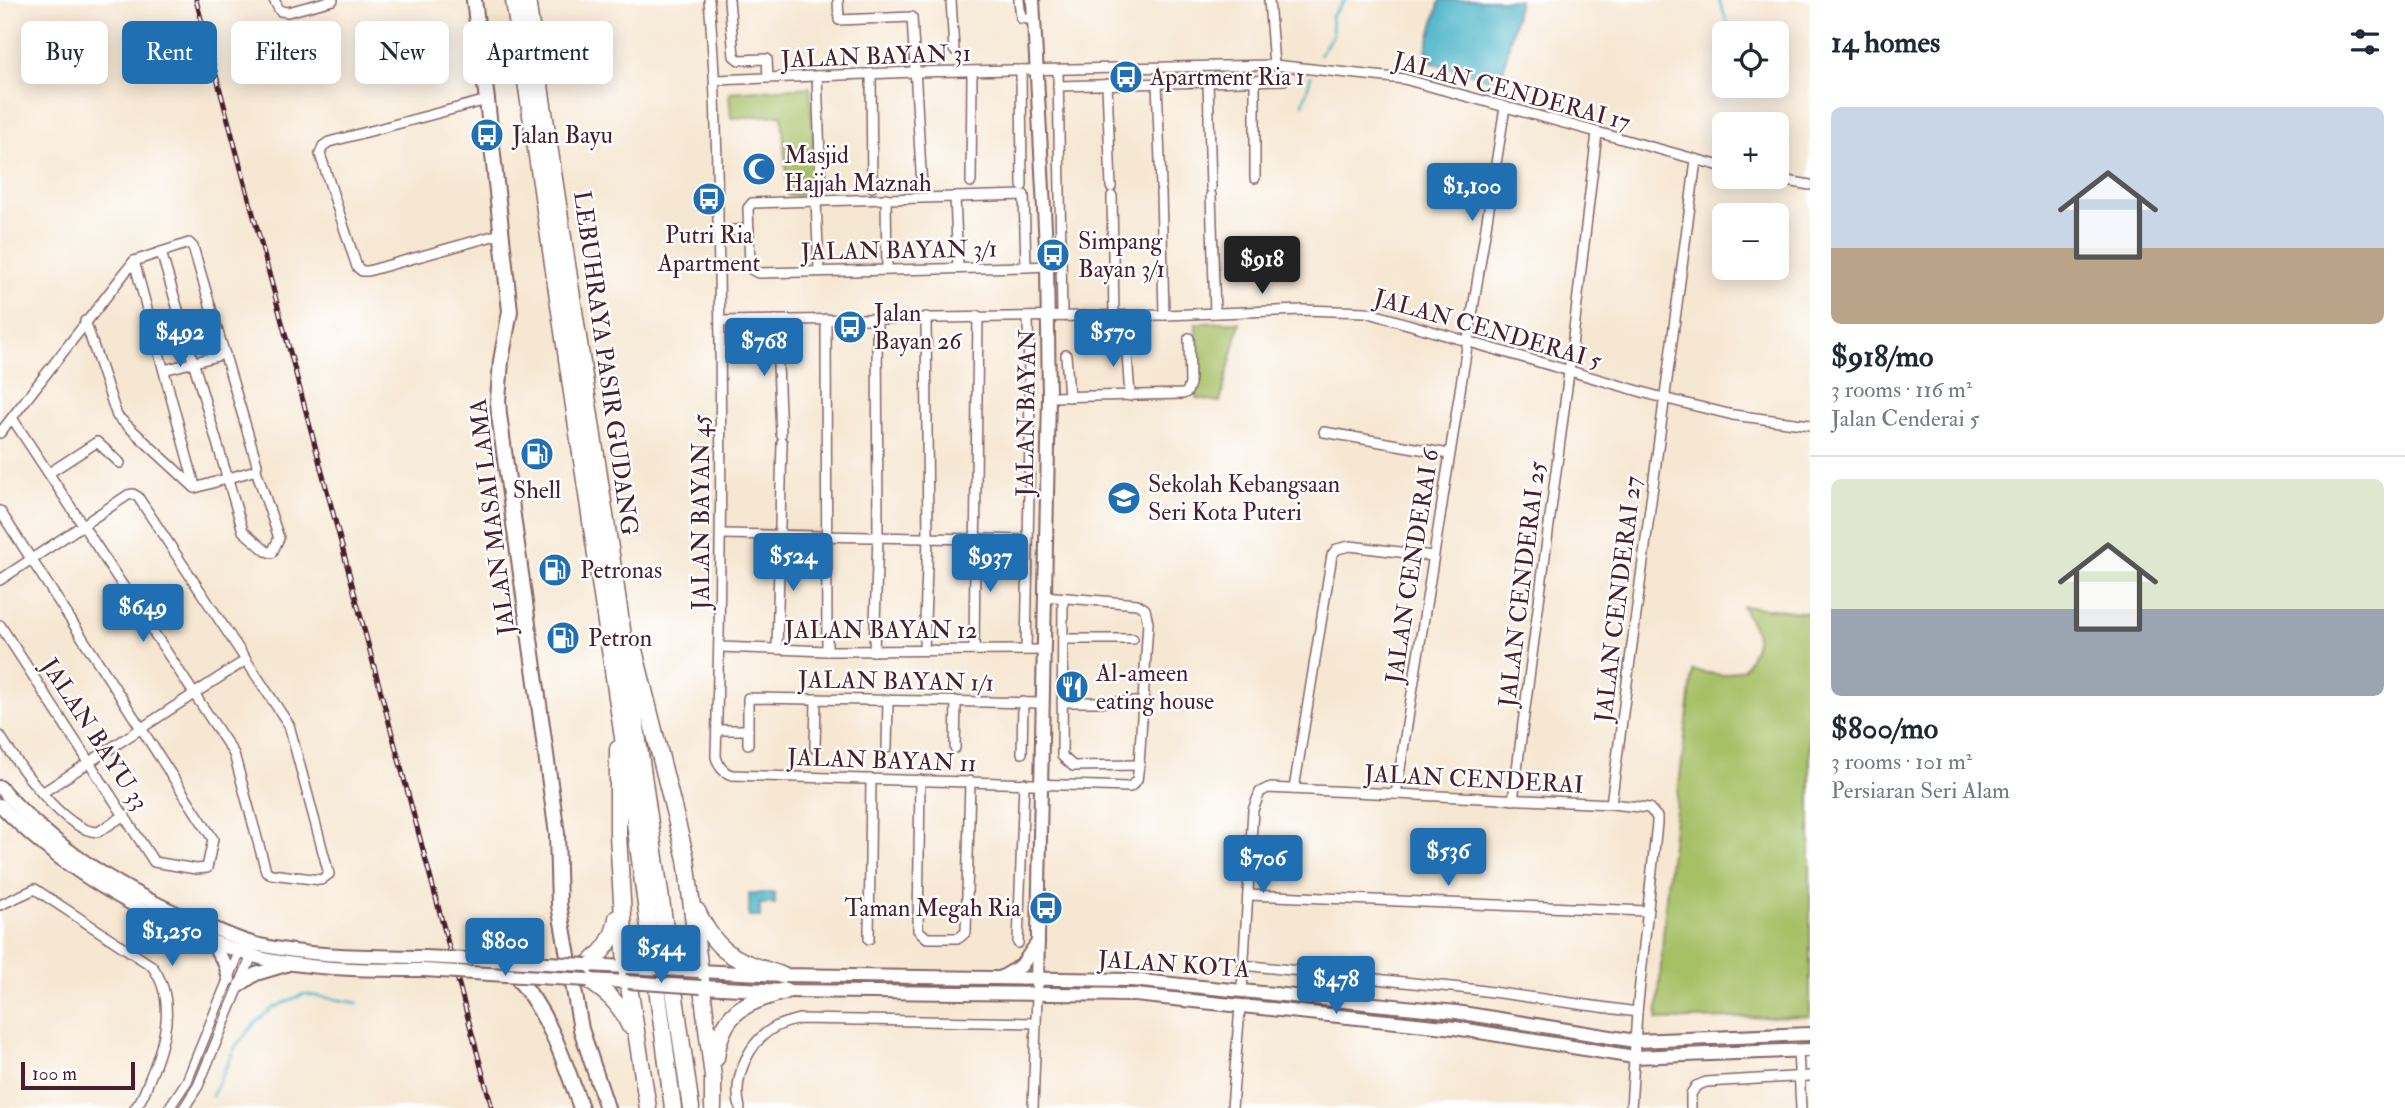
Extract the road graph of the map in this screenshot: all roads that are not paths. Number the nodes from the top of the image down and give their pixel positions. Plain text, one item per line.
1 (274, 0) edge
2 (333, 0) edge
3 (474, 0) edge
4 (514, 0) edge
5 (527, 0) edge
6 (709, 0) edge
7 (729, 0) edge
8 (838, 0) edge
9 (951, 0) edge
10 (1019, 0) edge
11 (1033, 0) edge
12 (1269, 0) edge
13 (1034, 20) junction
14 (954, 50) dead end
15 (1274, 65) junction
16 (1021, 70) junction
17 (1037, 70) junction
18 (1058, 70) junction
19 (915, 72) junction
20 (972, 72) junction
21 (871, 74) junction
22 (817, 76) junction
23 (768, 78) junction
24 (716, 80) junction
25 (1284, 80) dead end
26 (1255, 81) junction
27 (1208, 82) junction
28 (1157, 83) junction
29 (1108, 84) junction
30 (1058, 86) junction
31 (487, 100) junction
32 (1505, 107) junction
33 (1597, 133) junction
34 (1696, 160) junction
35 (1712, 164) edge
36 (1255, 178) dead end
37 (1789, 181) edge
38 (971, 182) dead end
39 (821, 184) dead end
40 (1810, 185) edge
41 (1022, 186) dead end
42 (872, 187) dead end
43 (922, 188) dead end
44 (955, 196) junction
45 (886, 198) junction
46 (816, 201) junction
47 (749, 229) junction
48 (718, 231) junction
49 (500, 234) junction
50 (161, 252) junction
51 (134, 261) junction
52 (1047, 266) junction
53 (1026, 267) junction
54 (958, 268) junction
55 (887, 269) junction
56 (819, 271) junction
57 (1215, 313) junction
58 (1164, 315) junction
59 (978, 316) junction
60 (1062, 316) junction
61 (1114, 316) junction
62 (926, 317) junction
63 (1028, 317) junction
64 (1048, 317) junction
65 (877, 318) junction
66 (826, 319) junction
67 (776, 320) junction
68 (85, 321) junction
69 (720, 321) junction
70 (1189, 338) dead end
71 (1126, 341) dead end
72 (1468, 343) junction
73 (225, 354) junction
74 (1066, 355) dead end
75 (193, 361) junction
76 (163, 370) junction
77 (1569, 372) junction
78 (1130, 396) junction
79 (1049, 397) junction
80 (1069, 397) junction
81 (1663, 398) junction
82 (12, 418) junction
83 (1810, 425) edge
84 (1324, 432) dead end
85 (0, 433) edge
86 (1449, 454) junction
87 (120, 463) dead end
88 (256, 470) junction
89 (49, 473) junction
90 (228, 479) junction
91 (195, 488) junction
92 (0, 511) edge
93 (82, 524) junction
94 (722, 534) junction
95 (779, 536) junction
96 (827, 536) junction
97 (878, 537) junction
98 (928, 538) junction
99 (976, 539) junction
100 (1028, 540) junction
101 (1432, 556) junction
102 (32, 559) junction
103 (0, 580) edge
104 (616, 588) junction
105 (1044, 596) junction
106 (1063, 598) junction
107 (0, 625) edge
108 (1063, 639) junction
109 (1133, 639) dead end
110 (719, 647) junction
111 (777, 649) junction
112 (974, 649) junction
113 (924, 650) junction
114 (1026, 650) junction
115 (1043, 650) junction
116 (827, 651) junction
117 (874, 651) junction
118 (246, 660) junction
119 (193, 694) junction
120 (816, 699) junction
121 (888, 700) junction
122 (956, 701) junction
123 (1023, 702) junction
124 (1062, 702) junction
125 (1142, 702) junction
126 (1042, 703) junction
127 (619, 721) junction
128 (141, 728) junction
129 (717, 730) junction
130 (748, 730) junction
131 (0, 736) edge
132 (748, 744) dead end
133 (816, 748) dead end
134 (887, 748) dead end
135 (955, 748) dead end
136 (1022, 753) dead end
137 (90, 761) junction
138 (1139, 765) junction
139 (723, 770) joint
140 (871, 779) junction
141 (920, 780) junction
142 (970, 781) junction
143 (1024, 783) junction
144 (1041, 783) junction
145 (0, 787) edge
146 (1294, 789) junction
147 (41, 793) junction
148 (1396, 794) junction
149 (1513, 800) junction
150 (1611, 804) junction
151 (0, 805) edge
152 (125, 815) junction
153 (1248, 895) junction
154 (621, 897) junction
155 (692, 899) junction
156 (0, 905) edge
157 (1646, 911) junction
158 (869, 939) dead end
159 (209, 940) junction
160 (1039, 941) junction
161 (1018, 943) dead end
162 (248, 948) junction
163 (297, 964) junction
164 (424, 964) junction
165 (1243, 965) junction
166 (588, 972) junction
167 (515, 975) junction
168 (627, 975) junction
169 (999, 978) junction
170 (700, 979) junction
171 (1037, 979) junction
172 (234, 982) junction
173 (783, 983) junction
174 (1242, 990) junction
175 (1037, 995) junction
176 (1240, 1007) junction
177 (1637, 1012) junction
178 (1036, 1023) junction
179 (1810, 1034) edge
180 (1635, 1041) junction
181 (636, 1043) junction
182 (1804, 1050) edge
183 (1634, 1057) junction
184 (1805, 1076) edge
185 (713, 1077) junction
186 (135, 1108) edge
187 (169, 1108) edge
188 (184, 1108) edge
189 (581, 1108) edge
190 (607, 1108) edge
191 (648, 1108) edge
192 (673, 1108) edge
193 (691, 1108) edge
194 (713, 1108) edge
195 (740, 1108) edge
196 (1033, 1108) edge
197 (1232, 1108) edge
198 (1631, 1108) edge
199 (1691, 1108) edge
200 (1801, 1108) edge

1 - 2 street
3 - 31 main road, JALAN MASAI LAMA
4 - 127 highway, LEBUHRAYA PASIR GUDANG
5 - 104 highway, LEBUHRAYA PASIR GUDANG
6 - 24 street, JALAN BAYAN 45
7 - 23 street
8 - 19 street
9 - 14 street
10 - 13 street
11 - 13 main road, JALAN BAYAN
12 - 15 street
13 - 17 main road, JALAN BAYAN
15 - 18 street, JALAN CENDERAI 17
15 - 32 street, JALAN CENDERAI 17
16 - 17 street, JALAN BAYAN 31
16 - 20 street, JALAN BAYAN 31
16 - 41 street
17 - 18 street, JALAN CENDERAI 17
17 - 52 main road, JALAN BAYAN
18 - 30 street
19 - 20 street, JALAN BAYAN 31
19 - 21 street, JALAN BAYAN 31
19 - 43 street
20 - 38 street
21 - 22 street, JALAN BAYAN 31
21 - 42 street
22 - 23 street, JALAN BAYAN 31
22 - 39 street
23 - 24 street, JALAN BAYAN 31
24 - 48 street, JALAN BAYAN 45
25 - 26 street
26 - 27 street
26 - 36 street
27 - 28 street
27 - 57 street
28 - 29 street
28 - 58 street
29 - 30 street
29 - 61 street
30 - 60 street
31 - 49 main road, JALAN MASAI LAMA
31 - 49 street
32 - 33 street, JALAN CENDERAI 17
32 - 72 street, JALAN CENDERAI 6
33 - 34 street, JALAN CENDERAI 17
33 - 77 street, JALAN CENDERAI 25
34 - 35 street, JALAN CENDERAI 17
34 - 81 street, JALAN CENDERAI 27
37 - 40 street
44 - 45 street
44 - 53 street
44 - 54 street
45 - 46 street
45 - 55 street
46 - 47 street
46 - 56 street
47 - 48 street
47 - 56 street, JALAN BAYAN 3/1
48 - 69 street, JALAN BAYAN 45
49 - 190 main road, JALAN MASAI LAMA
50 - 51 street
50 - 73 street
50 - 75 street
51 - 68 street
51 - 76 street
52 - 53 street, JALAN BAYAN 3/1
52 - 64 main road, JALAN BAYAN
53 - 54 street, JALAN BAYAN 3/1
54 - 55 street, JALAN BAYAN 3/1
55 - 56 street, JALAN BAYAN 3/1
57 - 58 street, JALAN CENDERAI 5
57 - 72 street, JALAN CENDERAI 5
58 - 61 street, JALAN CENDERAI 5
59 - 62 street
59 - 63 street
59 - 99 street
60 - 61 street, JALAN CENDERAI 5
60 - 64 street, JALAN CENDERAI 5
62 - 65 street
62 - 98 street
63 - 64 street
63 - 100 street
64 - 79 main road, JALAN BAYAN
65 - 66 street
65 - 97 street
66 - 67 street
66 - 96 street
67 - 69 street
67 - 95 street
68 - 82 street
68 - 91 street
69 - 94 street, JALAN BAYAN 45
70 - 78 street
71 - 78 street
72 - 77 street, JALAN CENDERAI 5
72 - 86 street, JALAN CENDERAI 6
73 - 75 street
73 - 88 street
74 - 80 street
75 - 76 street
75 - 90 street
76 - 91 street
77 - 81 street, JALAN CENDERAI 5
77 - 149 street, JALAN CENDERAI 25
78 - 80 street
79 - 80 street
79 - 105 main road, JALAN BAYAN
81 - 83 street, JALAN CENDERAI 5
81 - 150 street, JALAN CENDERAI 27
82 - 85 street
82 - 89 street
84 - 86 street
86 - 101 street, JALAN CENDERAI 6
87 - 89 street
88 - 90 street
88 - 90 street
89 - 93 street
90 - 91 street
92 - 102 street
93 - 102 street
93 - 118 street
93 - 119 street
94 - 95 street
94 - 110 street, JALAN BAYAN 45
95 - 96 street
95 - 111 street
96 - 97 street
96 - 116 street
97 - 98 street
97 - 117 street
98 - 99 street
98 - 113 street
99 - 100 street
99 - 112 street
100 - 114 street
101 - 146 street
101 - 148 street, JALAN CENDERAI 6
102 - 103 street
102 - 128 street
104 - 155 highway
104 - 193 highway, LEBUHRAYA PASIR GUDANG
105 - 106 street
105 - 115 main road, JALAN BAYAN
106 - 108 street
106 - 125 street
107 - 137 street, JALAN BAYU 33
108 - 109 street
108 - 124 street
110 - 111 street, JALAN BAYAN 12
110 - 129 street, JALAN BAYAN 45
111 - 116 street, JALAN BAYAN 12
112 - 113 street, JALAN BAYAN 12
112 - 114 street, JALAN BAYAN 12
113 - 117 street, JALAN BAYAN 12
114 - 115 street, JALAN BAYAN 12
115 - 126 main road, JALAN BAYAN
116 - 117 street, JALAN BAYAN 12
118 - 119 street
118 - 119 street
119 - 128 street
120 - 121 street, JALAN BAYAN 1/1
120 - 130 street, JALAN BAYAN 1/1
120 - 133 street
121 - 122 street, JALAN BAYAN 1/1
121 - 134 street
122 - 123 street, JALAN BAYAN 1/1
122 - 135 street
123 - 126 street, JALAN BAYAN 1/1
123 - 136 street
124 - 125 street
124 - 138 street
125 - 138 street
126 - 144 main road, JALAN BAYAN
127 - 154 highway
127 - 192 highway, LEBUHRAYA PASIR GUDANG
128 - 137 street
128 - 152 street, JALAN BAYU 33
129 - 130 street
129 - 139 street, JALAN BAYAN 45
130 - 132 street
131 - 147 street
137 - 147 street
137 - 152 street, JALAN BAYU 33
138 - 144 street, JALAN BAYAN 11
139 - 140 street, JALAN BAYAN 11
140 - 141 street, JALAN BAYAN 11
140 - 158 street
141 - 142 street, JALAN BAYAN 11
141 - 142 street
142 - 143 street, JALAN BAYAN 11
143 - 144 street, JALAN BAYAN 11
143 - 161 street
144 - 160 main road, JALAN BAYAN
145 - 162 main road
146 - 148 street, JALAN CENDERAI
146 - 153 street, JALAN CENDERAI
147 - 152 street
148 - 149 street, JALAN CENDERAI
149 - 150 street, JALAN CENDERAI
150 - 157 street, JALAN CENDERAI
151 - 159 main road
153 - 157 street
153 - 165 street, JALAN CENDERAI
154 - 166 highway
154 - 168 highway
155 - 170 highway
155 - 173 highway
156 - 186 street
157 - 177 street, JALAN CENDERAI
159 - 162 main road
159 - 172 main road
160 - 169 main road
160 - 171 main road, JALAN BAYAN
162 - 163 main road
162 - 164 main road
162 - 172 street
163 - 164 main road
163 - 172 main road
164 - 166 main road, bridge
164 - 167 main road, bridge
165 - 174 street, JALAN CENDERAI
165 - 177 street
166 - 167 main road, bridge
166 - 168 main road, JALAN KOTA
166 - 181 highway
167 - 189 main road
168 - 170 main road, JALAN KOTA, bridge
168 - 181 highway
169 - 171 main road, JALAN KOTA
169 - 173 main road, JALAN KOTA
170 - 173 main road, JALAN KOTA
170 - 185 highway
171 - 174 main road, JALAN KOTA
171 - 175 main road, JALAN BAYAN
172 - 187 street
172 - 188 street
173 - 175 main road, JALAN KOTA
173 - 185 highway
174 - 180 main road, JALAN KOTA
175 - 176 main road, JALAN KOTA
175 - 178 street
176 - 183 main road, JALAN KOTA
176 - 197 street
177 - 180 street, JALAN CENDERAI
178 - 195 street
178 - 196 street
179 - 180 main road, JALAN KOTA
180 - 183 street, JALAN CENDERAI
181 - 191 highway
182 - 183 main road, JALAN KOTA
182 - 184 street
183 - 198 street, JALAN CENDERAI
184 - 199 street
184 - 200 street
185 - 194 highway

